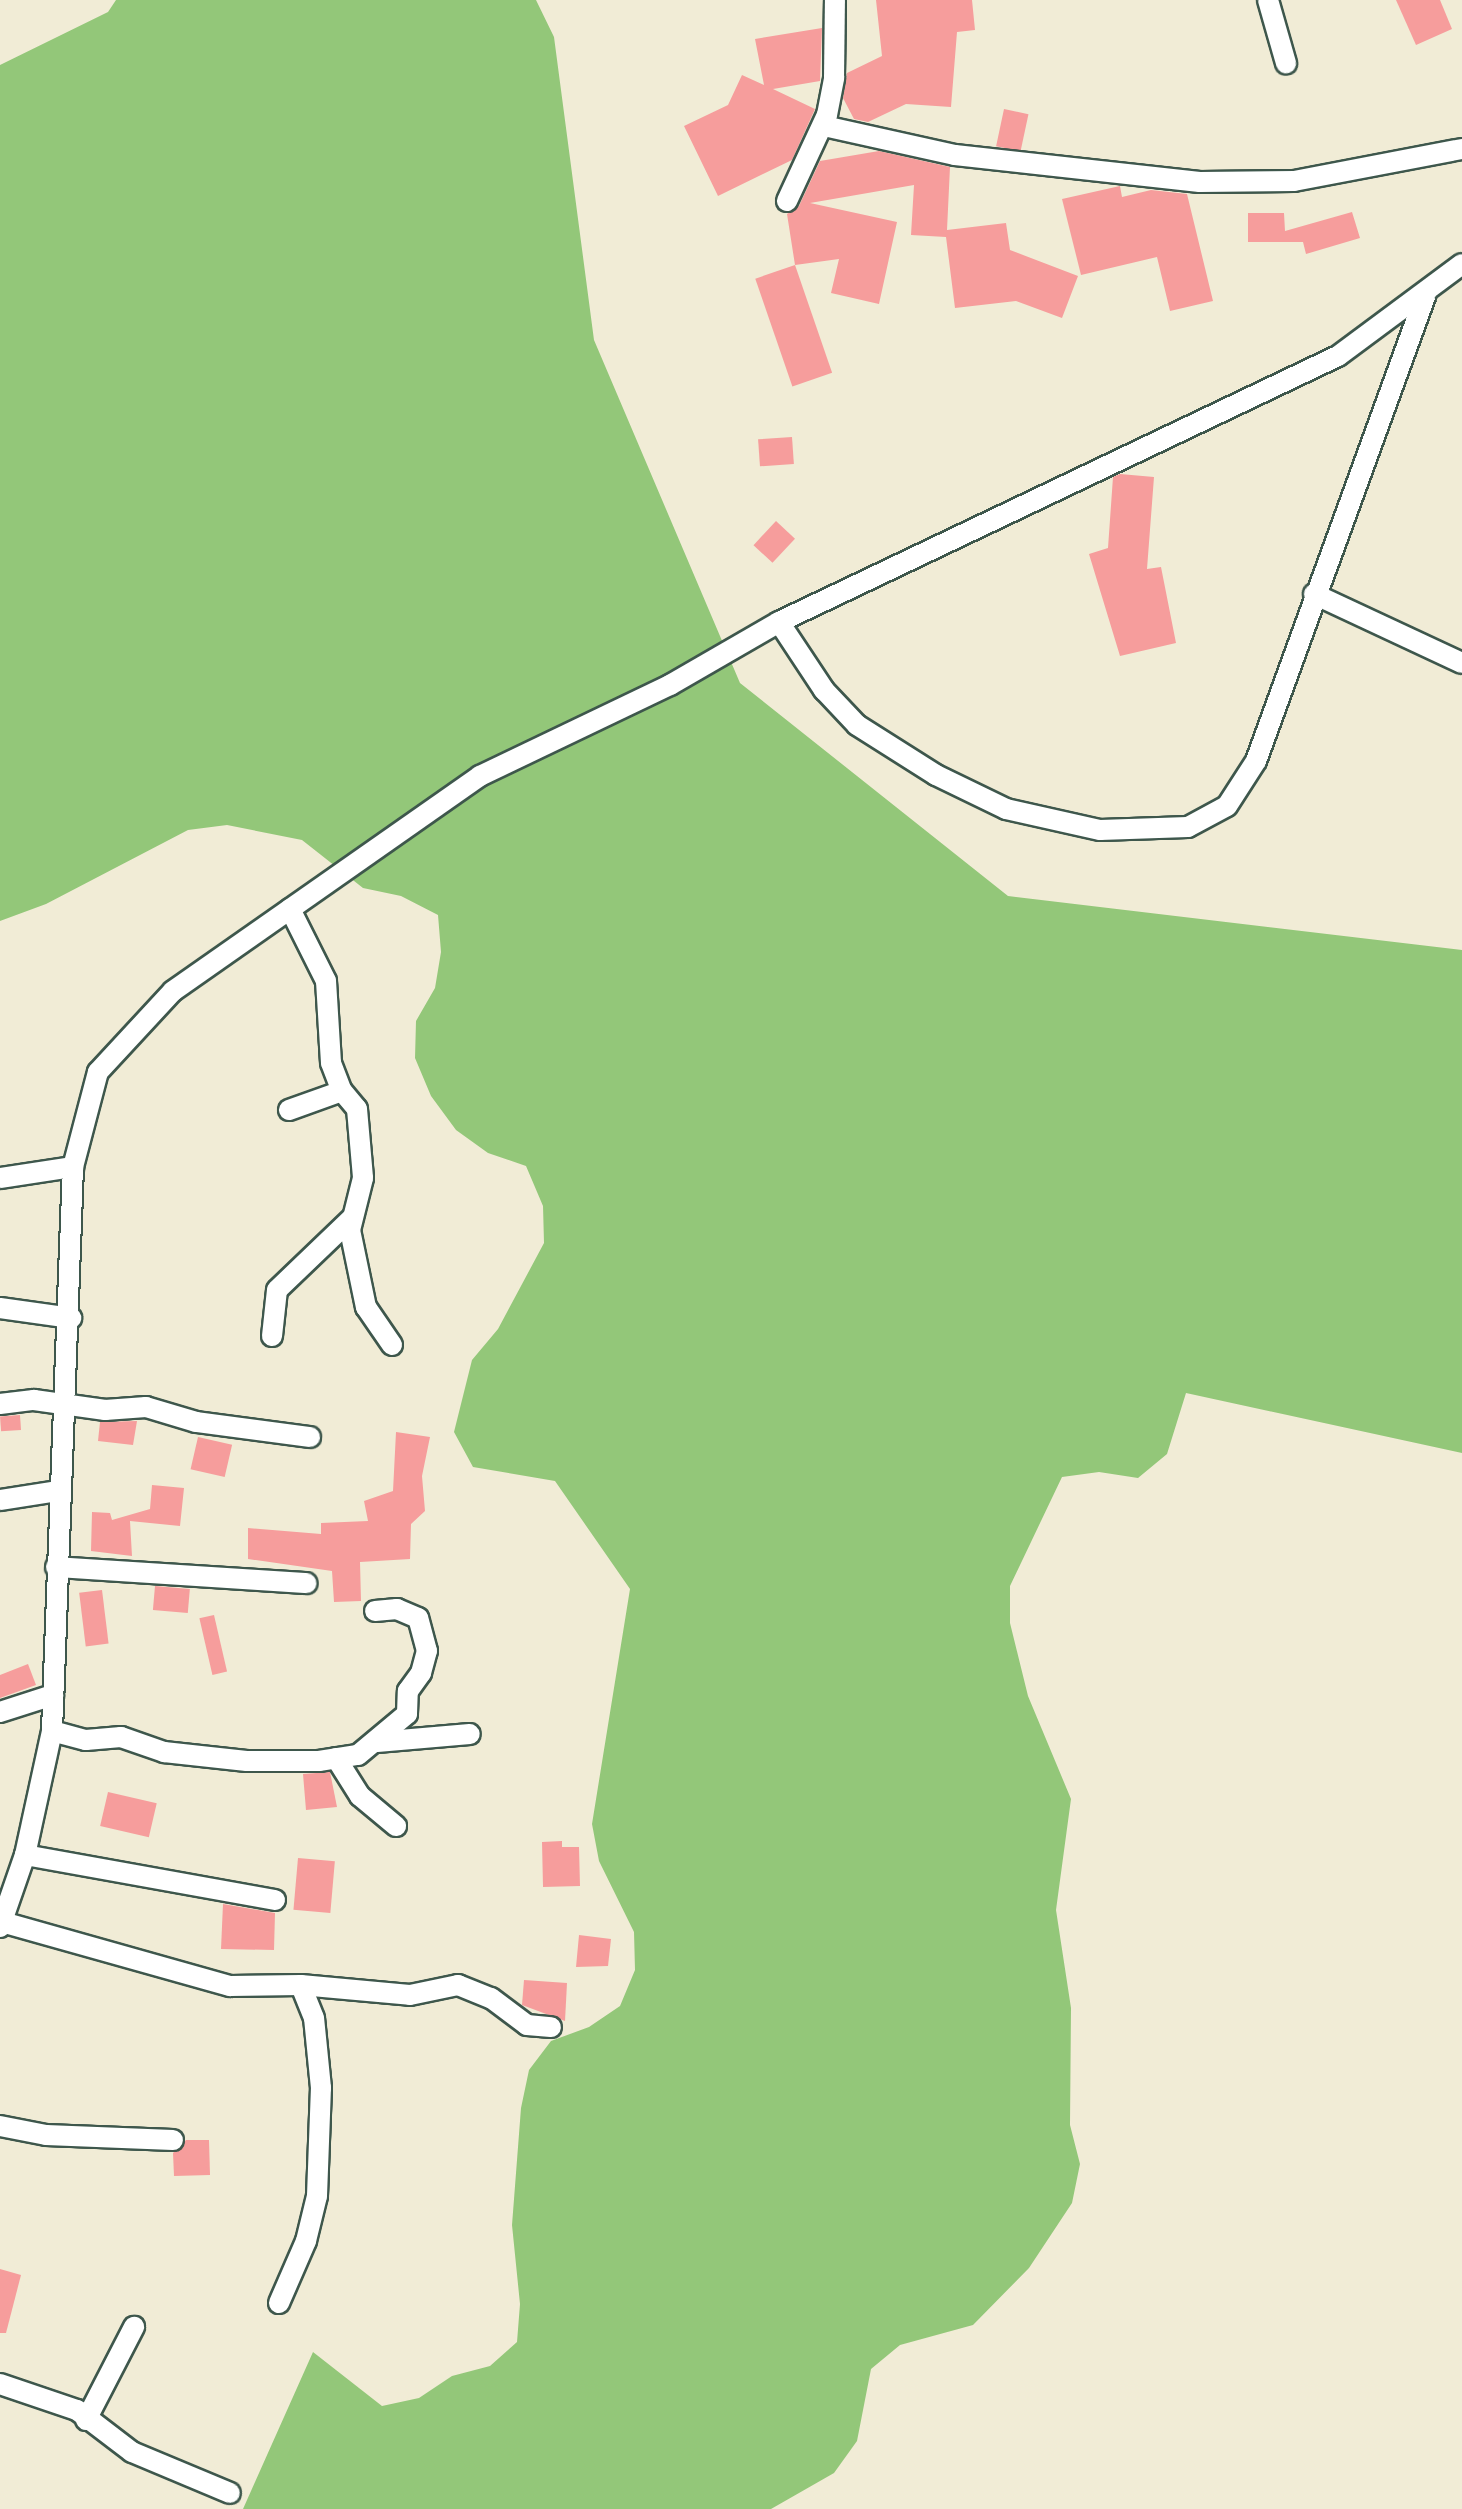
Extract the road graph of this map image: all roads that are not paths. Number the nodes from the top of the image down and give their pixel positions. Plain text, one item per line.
1 (835, 0) edge
2 (1268, 0) edge
3 (1286, 63) dead end
4 (824, 126) junction
5 (1462, 149) edge
6 (787, 201) dead end
7 (1462, 264) edge
8 (1425, 296) junction
9 (1314, 594) junction
10 (779, 622) junction
11 (1462, 663) edge
12 (290, 909) junction
13 (342, 1091) junction
14 (289, 1110) dead end
15 (73, 1167) junction
16 (0, 1178) edge
17 (351, 1219) junction
18 (0, 1308) edge
19 (71, 1318) junction
20 (272, 1336) dead end
21 (392, 1345) dead end
22 (64, 1402) junction
23 (0, 1404) edge
24 (310, 1437) dead end
25 (58, 1491) junction
26 (0, 1500) edge
27 (56, 1567) junction
28 (306, 1583) dead end
29 (375, 1611) dead end
30 (53, 1695) junction
31 (0, 1712) edge
32 (52, 1731) junction
33 (470, 1734) dead end
34 (377, 1742) junction
35 (336, 1758) junction
36 (396, 1826) dead end
37 (25, 1855) junction
38 (275, 1900) dead end
39 (1, 1924) edge
40 (301, 1985) junction
41 (551, 2027) dead end
42 (0, 2126) edge
43 (173, 2140) dead end
44 (279, 2303) dead end
45 (134, 2327) dead end
46 (0, 2384) edge
47 (86, 2420) junction
48 (230, 2493) dead end

1 - 4 street
2 - 3 street
4 - 5 street
4 - 6 street
7 - 8 street
8 - 9 street
8 - 10 street
9 - 10 street
9 - 11 street
10 - 12 street
12 - 13 street
12 - 15 street
13 - 14 street
13 - 17 street
15 - 16 street
15 - 19 street
17 - 20 street
17 - 21 street
18 - 19 street
19 - 22 street
22 - 23 street
22 - 24 street
22 - 25 street
25 - 26 street
25 - 27 street
27 - 28 street
27 - 30 street
29 - 34 street
30 - 31 street
30 - 32 street
32 - 35 street
32 - 37 street
33 - 34 street
34 - 35 street
35 - 36 street
37 - 38 street
37 - 39 street
39 - 40 street
40 - 41 street
40 - 44 street
42 - 43 street
45 - 47 street
46 - 47 street
47 - 48 street

